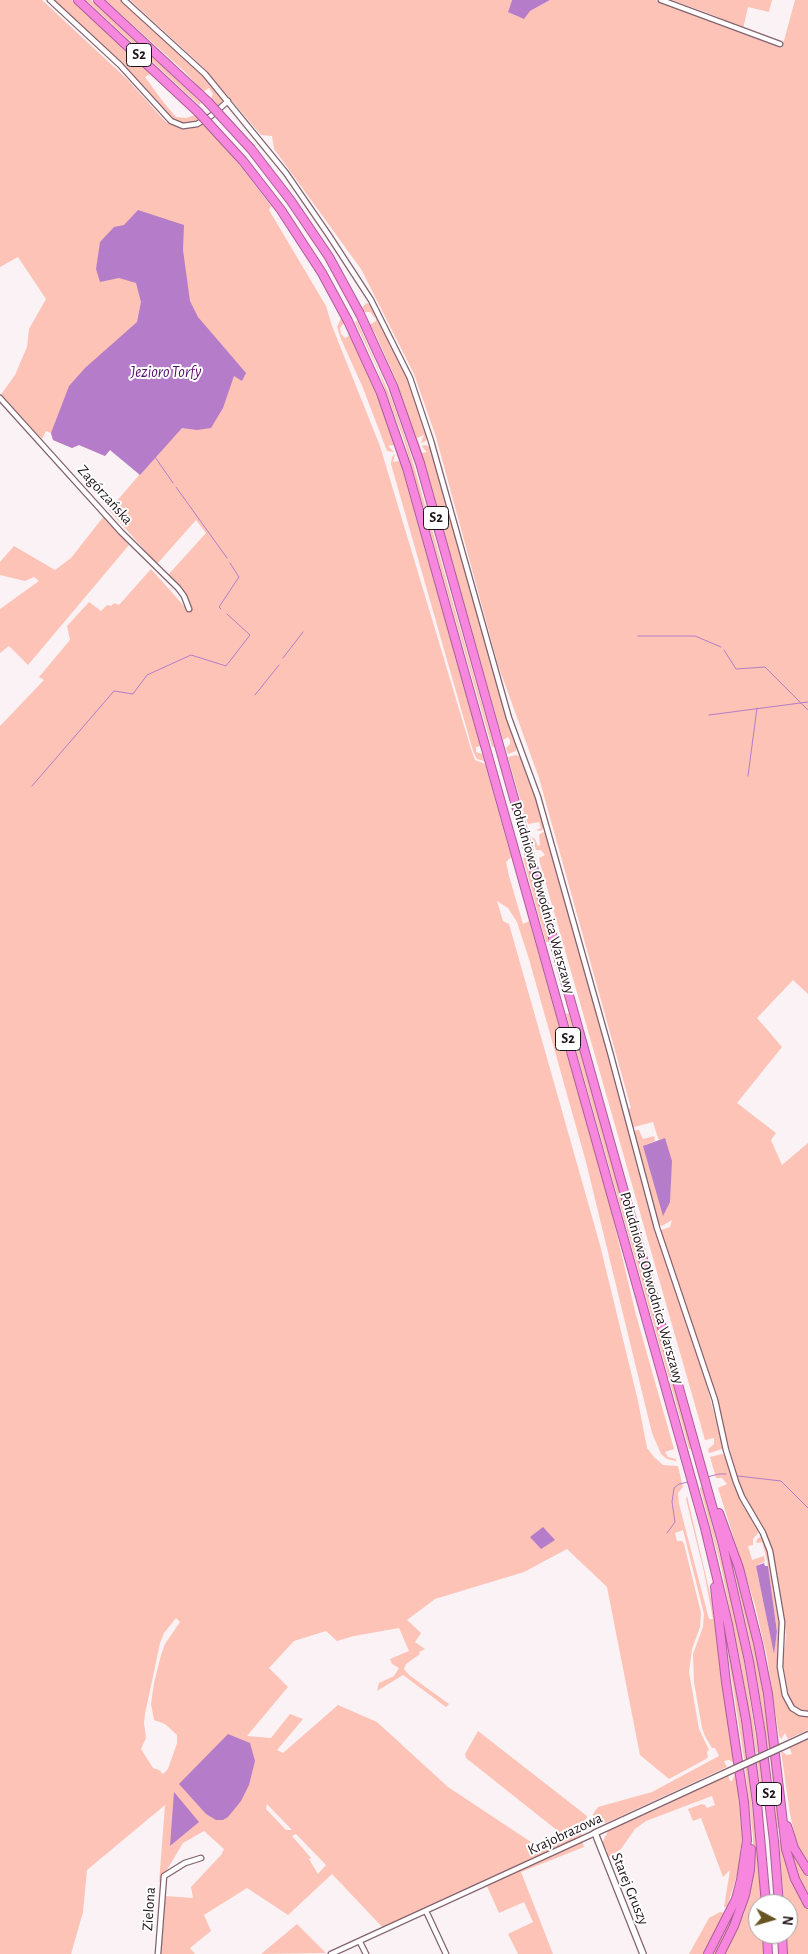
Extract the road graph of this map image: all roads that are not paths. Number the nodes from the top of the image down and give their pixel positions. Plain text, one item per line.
1 (50, 0) edge
2 (78, 0) edge
3 (98, 0) edge
4 (124, 0) edge
5 (661, 0) edge
6 (780, 44) dead end
7 (228, 101) junction
8 (0, 398) edge
9 (189, 609) dead end
10 (709, 1490) junction
11 (705, 1528) junction
12 (808, 1714) edge
13 (808, 1735) edge
14 (742, 1780) junction
15 (782, 1806) junction
16 (596, 1833) junction
17 (201, 1858) dead end
18 (808, 1871) edge
19 (765, 1894) edge
20 (778, 1894) edge
21 (808, 1904) edge
22 (426, 1911) junction
23 (360, 1942) junction
24 (158, 1954) edge
25 (331, 1954) edge
26 (366, 1954) edge
27 (446, 1954) edge
28 (643, 1954) edge
29 (708, 1954) edge
30 (720, 1954) edge

1 - 7 street
2 - 11 highway, Południowa Obwodnica Warszawy / S2, bridge
3 - 10 highway, Południowa Obwodnica Warszawy / S2, bridge
4 - 7 street
5 - 6 street
7 - 12 street
8 - 9 street, Zagórzańska
10 - 15 highway
10 - 20 highway, Południowa Obwodnica Warszawy / S2
11 - 14 highway
11 - 19 highway, Południowa Obwodnica Warszawy / S2
13 - 16 street, Krajobrazowa, bridge
14 - 29 highway
14 - 30 highway
15 - 18 highway
15 - 21 highway
16 - 22 street, Krajobrazowa
16 - 28 street, Starej Gruszy
17 - 24 street, Zielona
22 - 23 street, Krajobrazowa
22 - 27 street
23 - 25 street, Krajobrazowa
23 - 26 street

